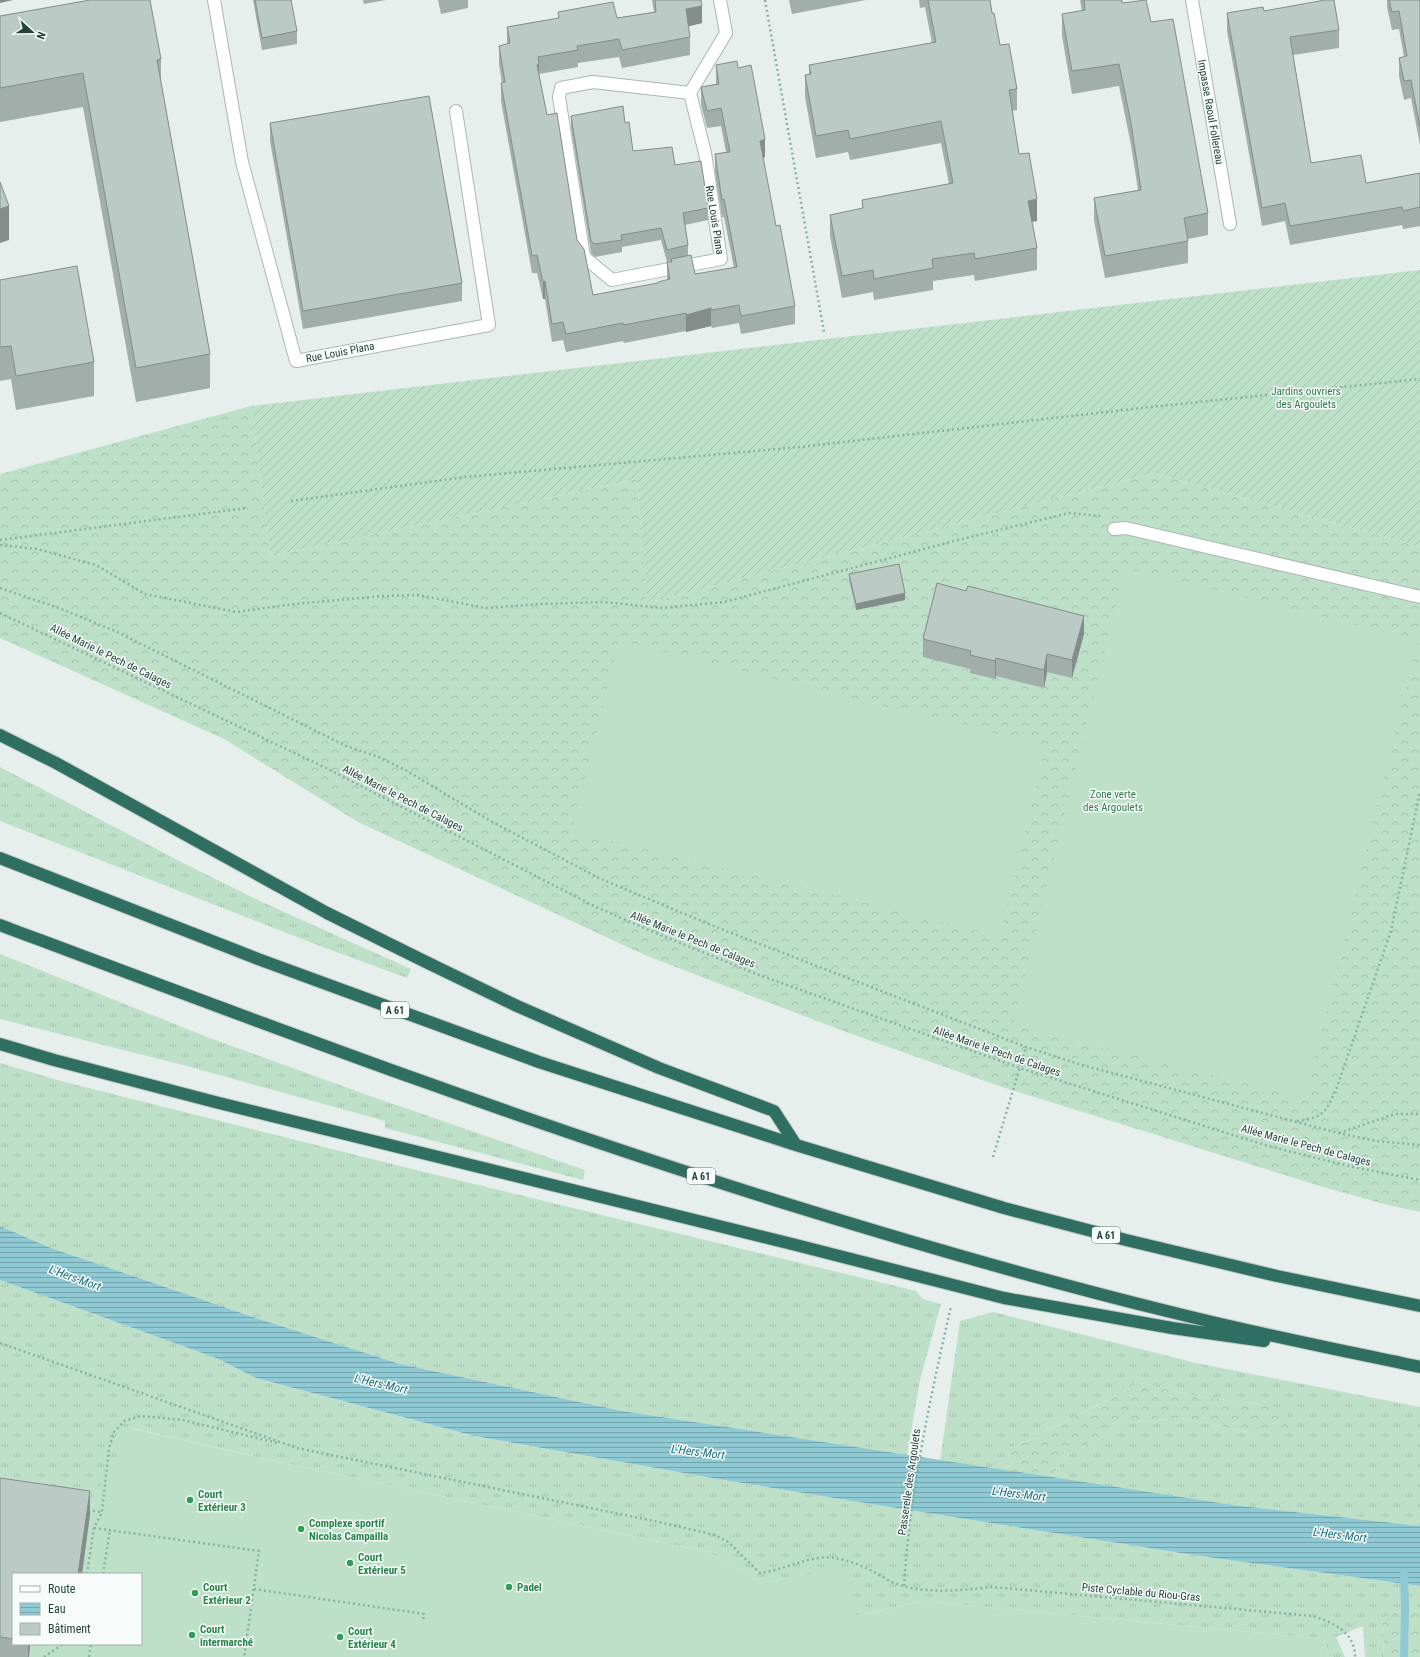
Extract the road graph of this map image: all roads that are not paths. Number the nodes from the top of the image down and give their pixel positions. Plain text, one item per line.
1 (214, 0) edge
2 (720, 0) edge
3 (1192, 0) edge
4 (690, 93) junction
5 (456, 111) dead end
6 (1230, 224) dead end
7 (1120, 528) road end
8 (1420, 597) edge
9 (0, 734) edge
10 (0, 858) edge
11 (0, 925) edge
12 (0, 1044) edge
13 (796, 1145) junction
14 (1420, 1306) edge
15 (1343, 1351) junction
16 (1420, 1367) edge

1 - 5 street, Rue Louis Plana
2 - 4 street
3 - 6 street, Impasse Raoul Follereau
4 - 4 street, Rue Louis Plana
7 - 8 street
9 - 13 highway
10 - 13 highway, A 61
11 - 15 highway, A 61
12 - 15 highway
13 - 14 highway, A 61
15 - 16 highway, A 61

